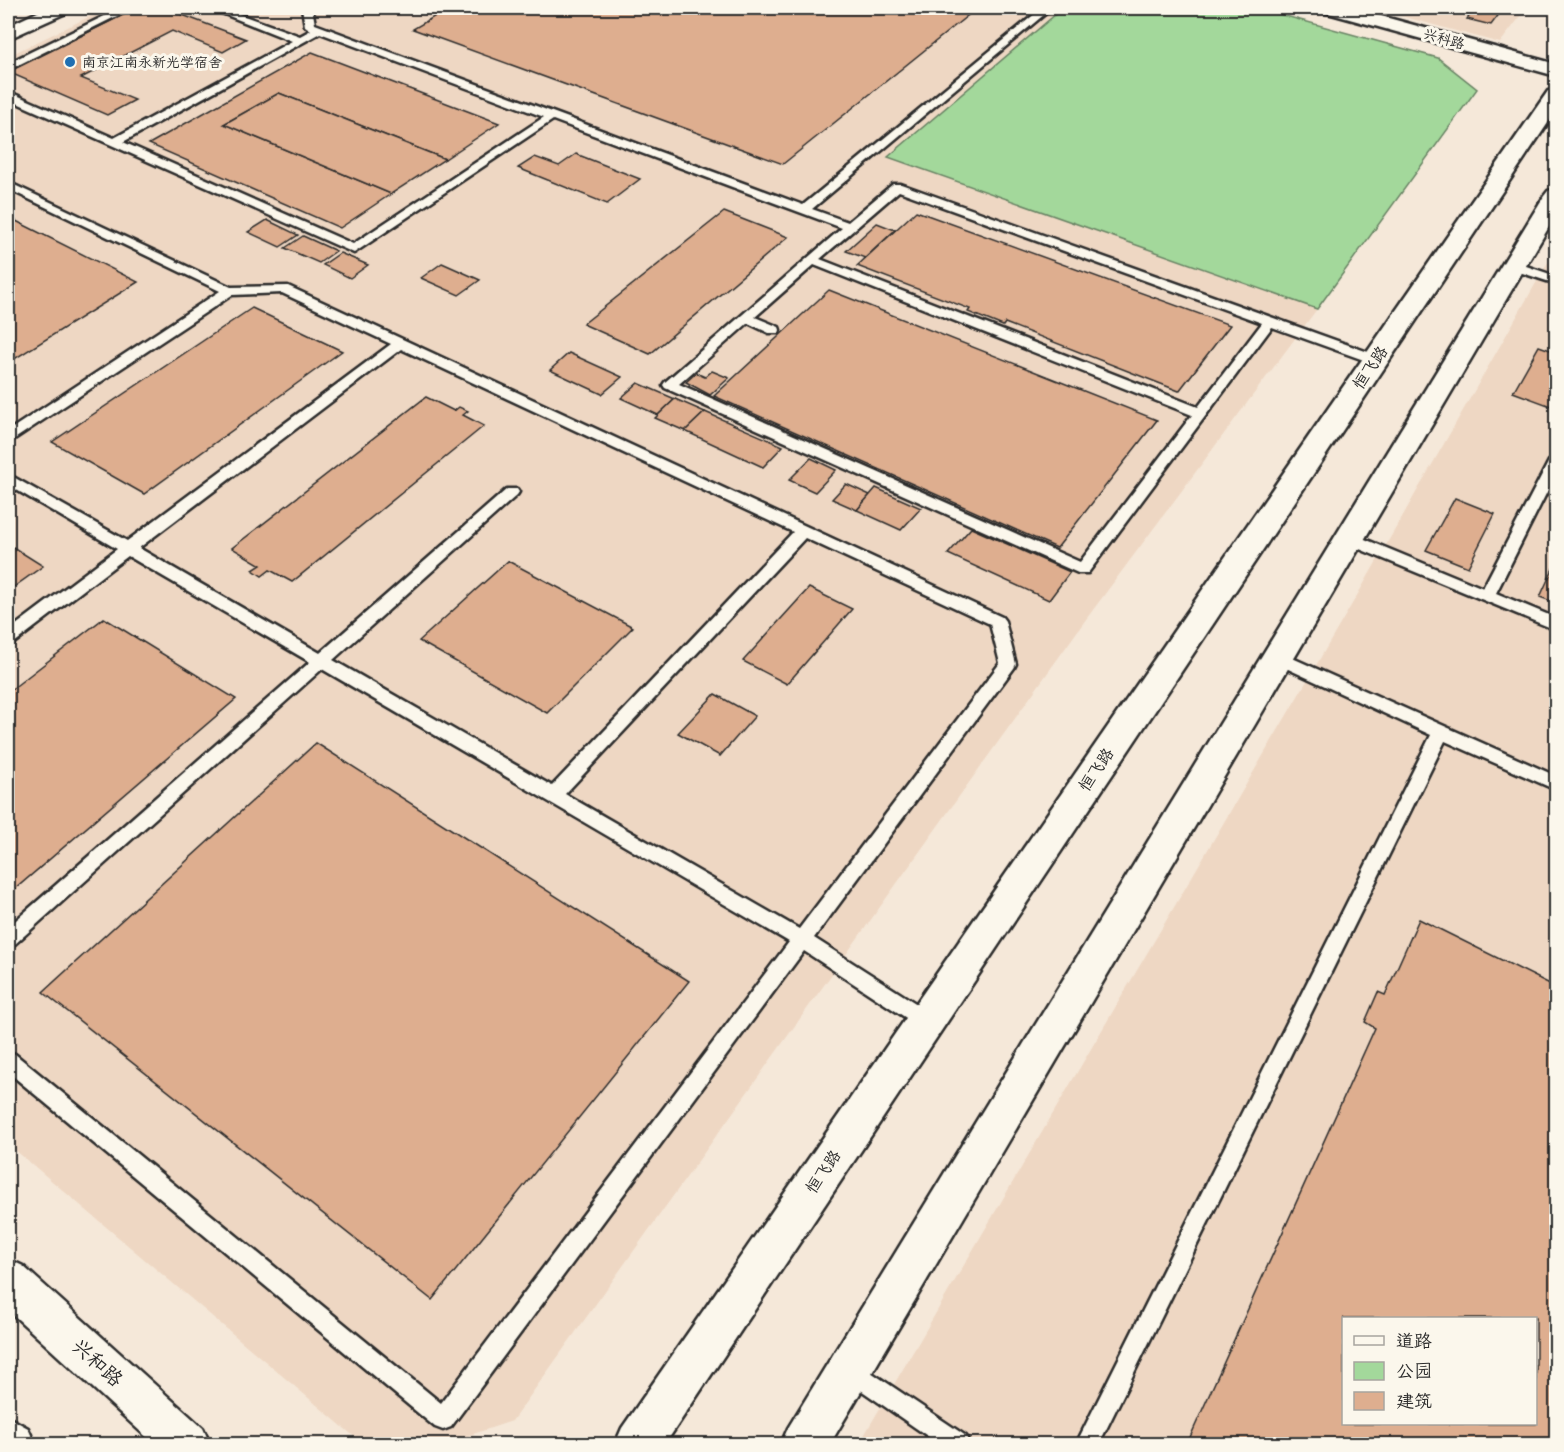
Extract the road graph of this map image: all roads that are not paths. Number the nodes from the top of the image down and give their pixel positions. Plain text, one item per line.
1 (61, 8) edge
2 (128, 8) edge
3 (214, 8) edge
4 (307, 8) edge
5 (1047, 8) edge
6 (1331, 8) edge
7 (319, 30) junction
8 (8, 33) edge
9 (300, 40) junction
10 (8, 67) edge
11 (1557, 70) edge
12 (8, 95) edge
13 (1557, 96) edge
14 (552, 116) junction
15 (115, 142) junction
16 (8, 185) edge
17 (1557, 196) edge
18 (804, 210) junction
19 (850, 227) junction
20 (811, 260) junction
21 (1514, 266) junction
22 (1557, 280) edge
23 (229, 291) junction
24 (746, 318) junction
25 (1270, 321) junction
26 (774, 330) dead end
27 (400, 343) junction
28 (1377, 360) junction
29 (1200, 413) junction
30 (8, 437) edge
31 (1557, 461) edge
32 (8, 479) edge
33 (512, 492) dead end
34 (803, 530) junction
35 (1350, 538) junction
36 (129, 549) junction
37 (1487, 595) junction
38 (1557, 624) edge
39 (8, 639) edge
40 (1278, 658) junction
41 (321, 660) junction
42 (1441, 732) junction
43 (1557, 783) edge
44 (554, 795) junction
45 (8, 938) edge
46 (802, 940) junction
47 (927, 1021) junction
48 (8, 1060) edge
49 (8, 1281) edge
50 (850, 1368) junction
51 (8, 1440) edge
52 (12, 1444) edge
53 (187, 1444) edge
54 (638, 1444) edge
55 (804, 1444) edge
56 (958, 1444) edge
57 (1087, 1444) edge

1 - 8 main road
2 - 10 lane
3 - 9 lane
4 - 7 lane
5 - 18 lane
6 - 11 main road, 兴科路
7 - 9 lane
7 - 14 lane
9 - 15 lane
12 - 15 lane
13 - 28 main road, 恒飞路
14 - 15 lane
14 - 18 lane
16 - 23 lane
17 - 21 main road
18 - 19 lane
19 - 20 lane
19 - 25 lane
20 - 24 lane
20 - 29 lane
21 - 22 lane
21 - 35 main road
23 - 27 lane
23 - 30 lane
24 - 26 lane
24 - 29 lane
25 - 28 lane
25 - 29 lane
27 - 34 lane
27 - 36 lane
28 - 47 main road, 恒飞路
31 - 37 lane
32 - 36 lane
33 - 41 lane
34 - 44 lane
34 - 46 lane
35 - 37 lane
35 - 40 main road
36 - 39 lane
36 - 41 lane
37 - 38 lane
40 - 42 lane
40 - 50 main road
41 - 44 lane
41 - 45 lane
42 - 43 lane
42 - 57 lane
44 - 46 lane
46 - 47 lane
46 - 48 lane
47 - 54 main road, 恒飞路
49 - 53 main road, 兴和路
50 - 55 main road
50 - 56 lane
51 - 52 main road

